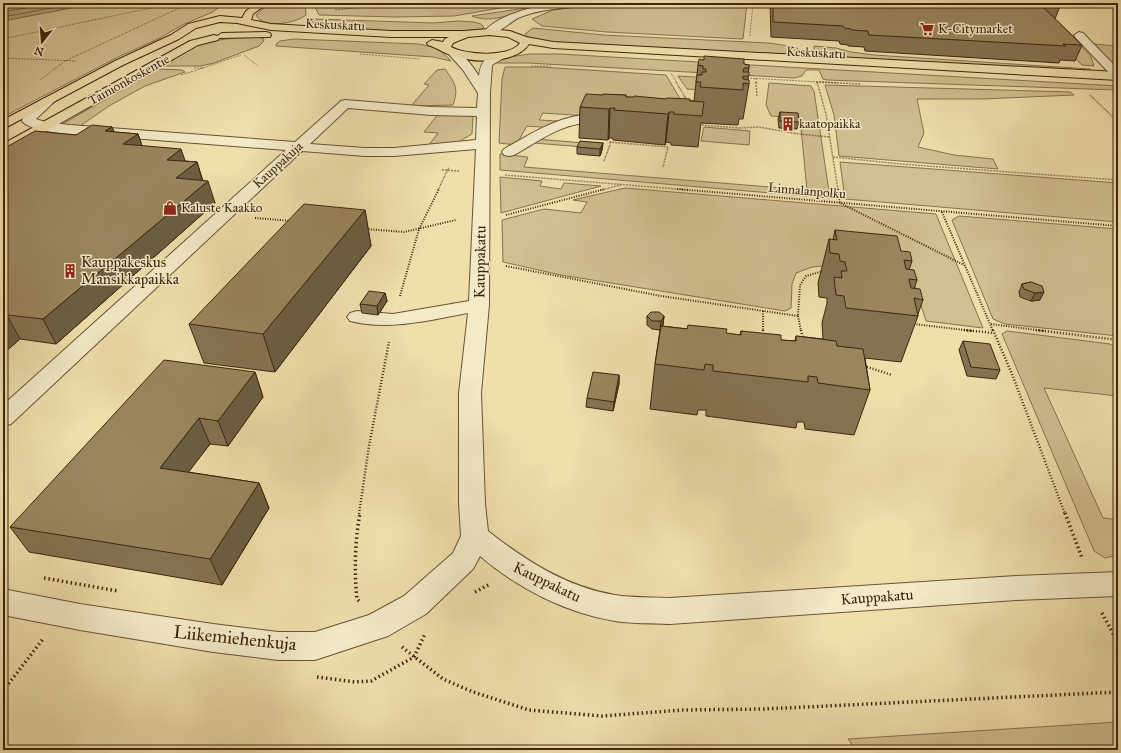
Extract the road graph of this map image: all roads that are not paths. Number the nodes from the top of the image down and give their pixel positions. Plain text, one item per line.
1 (263, 3) edge
2 (585, 3) edge
3 (569, 5) junction
4 (230, 9) dead end
5 (205, 22) junction
6 (246, 22) junction
7 (489, 32) junction
8 (183, 33) junction
9 (466, 34) junction
10 (1079, 35) dead end
11 (218, 37) junction
12 (522, 39) junction
13 (449, 49) junction
14 (507, 54) junction
15 (1118, 76) edge
16 (1118, 84) edge
17 (50, 100) junction
18 (483, 103) junction
19 (624, 121) edge
20 (3, 125) edge
21 (46, 126) junction
22 (118, 133) junction
23 (59, 142) edge
24 (483, 144) junction
25 (298, 147) junction
26 (3, 150) edge
27 (509, 152) dead end
28 (479, 305) junction
29 (357, 317) dead end
30 (3, 418) edge
31 (476, 536) junction
32 (1118, 584) edge
33 (3, 602) edge

1 - 6 main road
2 - 3 street
3 - 7 street
3 - 12 street
4 - 5 main road
5 - 6 main road, Keskuskatu
5 - 8 main road, Tainionkoskentie
6 - 9 main road, Keskuskatu
6 - 11 main road
7 - 9 main road, Keskuskatu
7 - 12 main road, Keskuskatu
8 - 11 main road
8 - 17 main road, Tainionkoskentie
9 - 13 main road
10 - 15 street
11 - 13 main road, Keskuskatu
11 - 21 main road, Tainionkoskentie
12 - 14 main road
12 - 15 main road, Keskuskatu
13 - 14 main road, Keskuskatu
13 - 18 street
14 - 16 main road, Keskuskatu
14 - 18 street, Kauppakatu
17 - 20 main road, Tainionkoskentie
17 - 21 street, Tainionkoskentie
18 - 24 street, Kauppakatu
18 - 25 street, Kauppakuja
19 - 27 street
21 - 22 street, Tainionkoskentie
21 - 26 main road, Tainionkoskentie
22 - 23 street
22 - 25 street
24 - 25 street
24 - 28 street, Kauppakatu
25 - 30 street, Kauppakuja
28 - 29 street
28 - 31 street, Kauppakatu
31 - 32 street, Kauppakatu
31 - 33 street, Liikemiehenkuja

